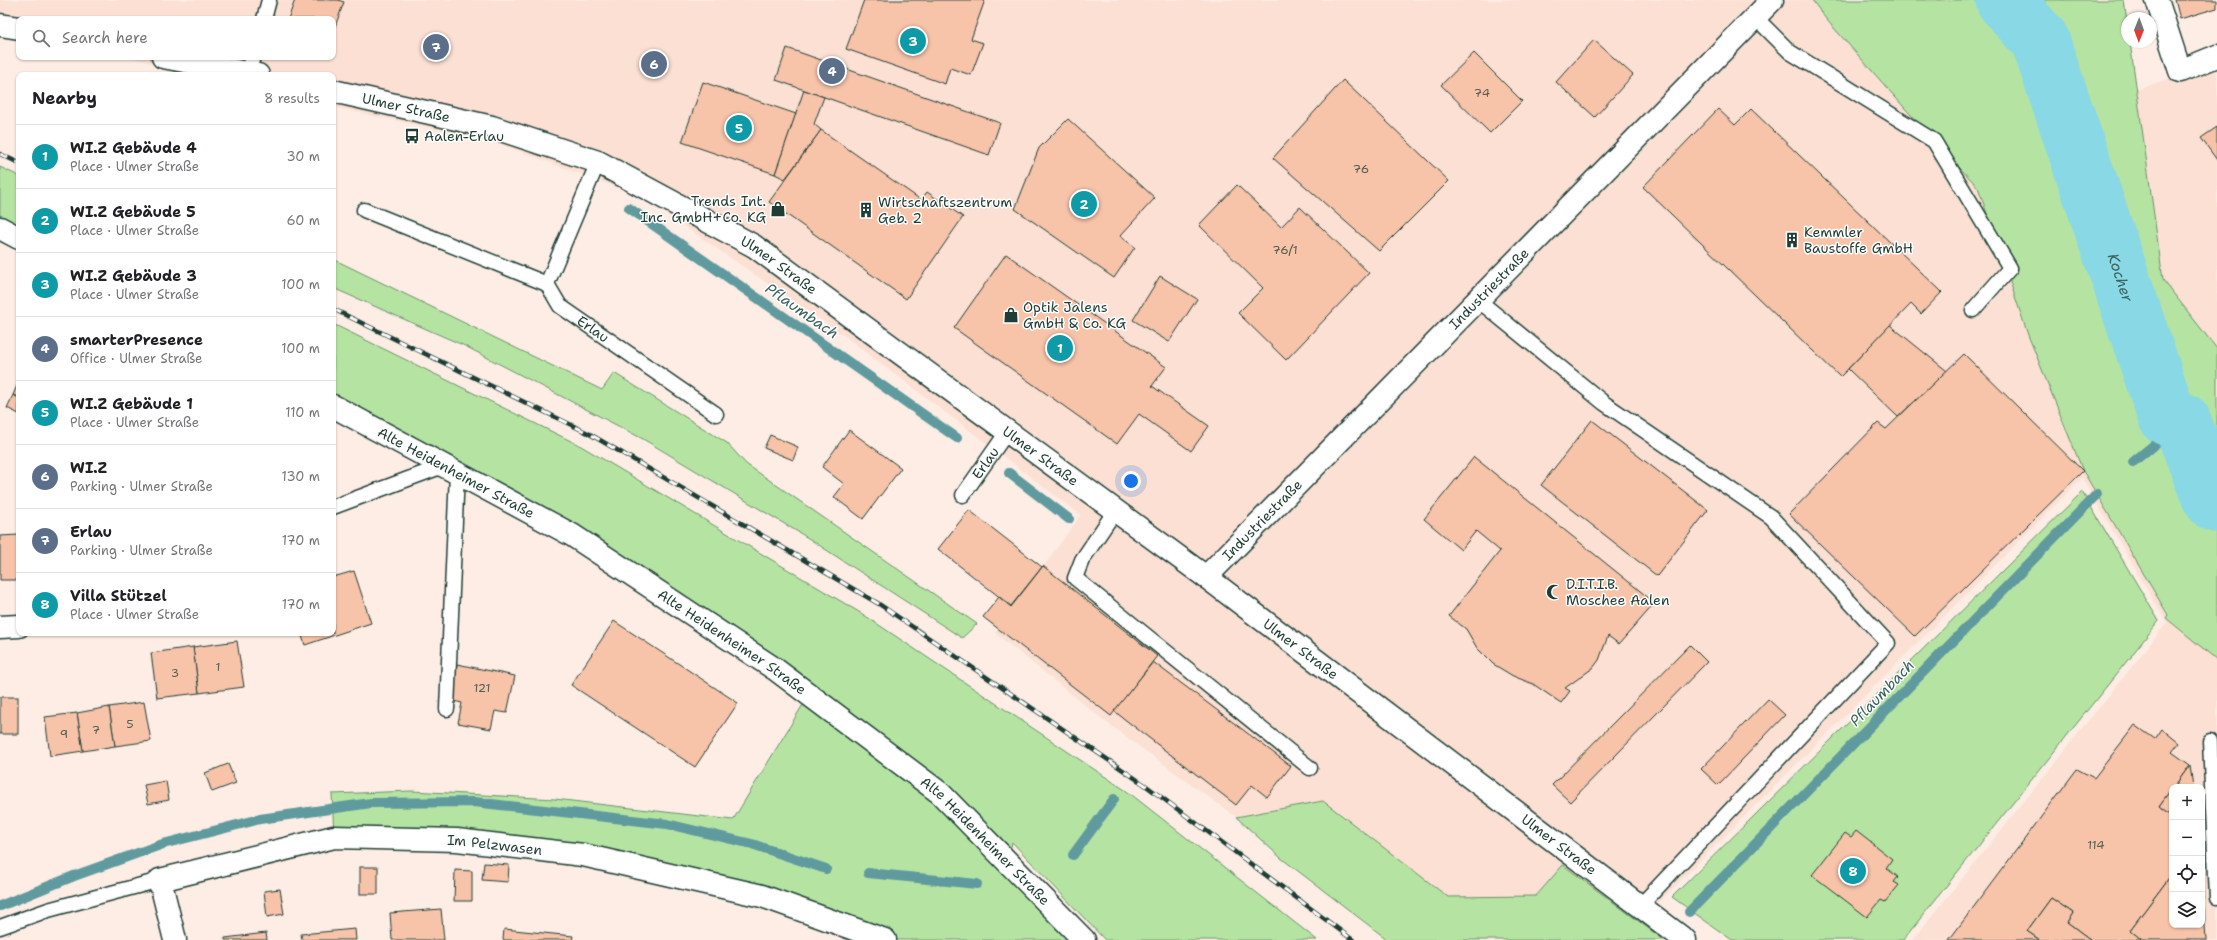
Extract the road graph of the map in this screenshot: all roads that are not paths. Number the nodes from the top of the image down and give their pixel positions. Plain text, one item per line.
1 (269, 0) edge
2 (1772, 0) edge
3 (2157, 0) edge
4 (265, 16) edge
5 (1755, 17) junction
6 (0, 25) edge
7 (16, 28) edge
8 (2217, 56) edge
9 (173, 60) edge
10 (253, 68) edge
11 (205, 70) edge
12 (336, 92) edge
13 (598, 162) junction
14 (364, 210) dead end
15 (0, 228) edge
16 (16, 236) edge
17 (547, 284) junction
18 (1478, 300) junction
19 (1973, 310) dead end
20 (336, 408) edge
21 (716, 414) dead end
22 (1007, 432) junction
23 (450, 469) junction
24 (963, 495) dead end
25 (336, 506) edge
26 (1115, 511) junction
27 (1206, 577) junction
28 (16, 626) edge
29 (0, 627) edge
30 (447, 709) dead end
31 (2210, 741) dead end
32 (1310, 768) dead end
33 (160, 880) junction
34 (2217, 898) edge
35 (1640, 906) junction
36 (0, 927) edge
37 (175, 940) edge
38 (885, 940) edge
39 (1084, 940) edge
40 (1685, 940) edge

1 - 4 lane
2 - 5 street, Industriestraße
3 - 8 street
5 - 18 street, Industriestraße
5 - 19 lane
6 - 7 street
9 - 11 street
10 - 11 street
12 - 13 street, Ulmer Straße
13 - 17 lane
13 - 22 street, Ulmer Straße
14 - 17 lane
15 - 16 street
17 - 21 lane, Erlau
18 - 27 street, Industriestraße
18 - 35 lane
20 - 23 street, Alte Heidenheimer Straße
22 - 24 lane, Erlau
22 - 26 street, Ulmer Straße
23 - 25 lane
23 - 30 lane
23 - 39 street, Alte Heidenheimer Straße
26 - 27 street, Ulmer Straße
26 - 32 lane
27 - 35 street, Ulmer Straße
28 - 29 street
31 - 34 lane
33 - 36 lane
33 - 37 street
33 - 38 street, Im Pelzwasen
35 - 40 street, Ulmer Straße

